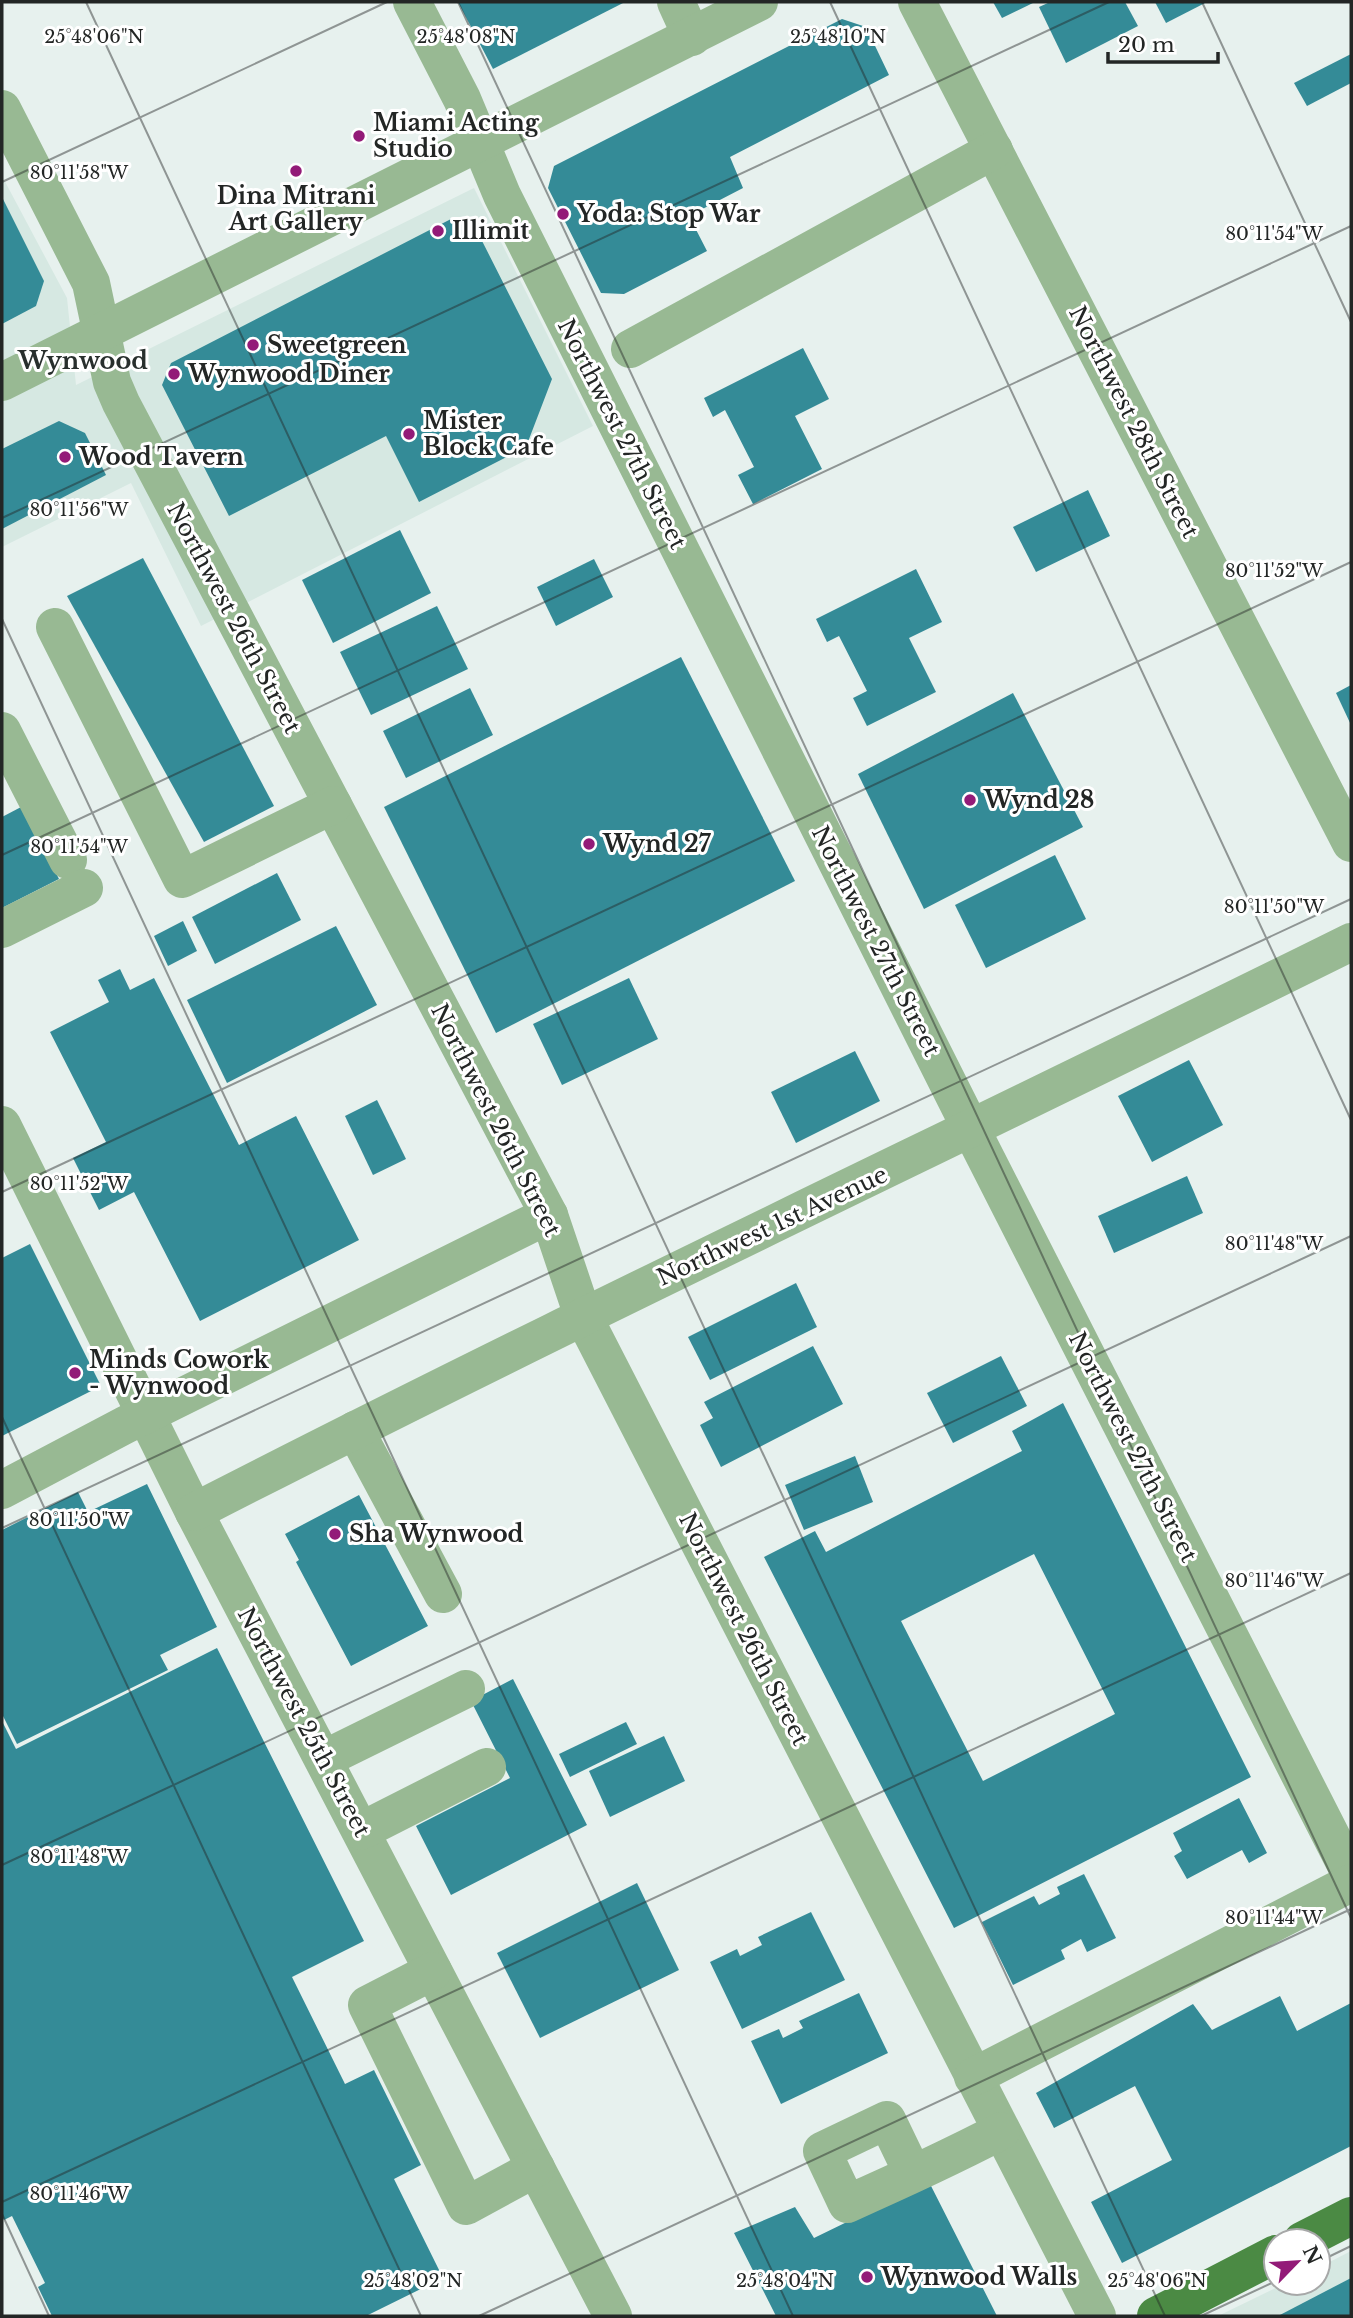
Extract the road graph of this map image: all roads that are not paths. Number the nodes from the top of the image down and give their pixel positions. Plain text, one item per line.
1 (412, 2) edge
2 (676, 2) edge
3 (759, 2) edge
4 (917, 2) edge
5 (692, 37) junction
6 (2, 109) edge
7 (479, 144) junction
8 (994, 150) junction
9 (100, 332) junction
10 (630, 349) dead end
11 (2, 382) edge
12 (55, 627) dead end
13 (2, 731) edge
14 (17, 797) edge
15 (333, 804) junction
16 (1351, 843) edge
17 (2, 929) edge
18 (1351, 943) edge
19 (2, 1125) edge
20 (972, 1131) junction
21 (549, 1215) junction
22 (583, 1316) junction
23 (146, 1415) junction
24 (355, 1430) junction
25 (2, 1490) edge
26 (194, 1511) junction
27 (443, 1594) dead end
28 (466, 1689) dead end
29 (324, 1759) junction
30 (487, 1767) dead end
31 (361, 1831) junction
32 (1351, 1875) edge
33 (1351, 1883) edge
34 (433, 1971) junction
35 (973, 2077) junction
36 (1001, 2131) junction
37 (536, 2168) junction
38 (913, 2174) dead end
39 (1351, 2216) edge
40 (1329, 2227) edge
41 (1262, 2261) edge
42 (613, 2316) edge
43 (1097, 2316) edge
44 (1156, 2316) edge

1 - 7 street, Northwest 27th Street
2 - 5 street
3 - 5 street
4 - 8 street, Northwest 28th Street
5 - 7 street
6 - 9 street, Northwest 26th Street
7 - 9 street
7 - 20 street, Northwest 27th Street
8 - 10 street
8 - 16 street, Northwest 28th Street
9 - 11 street
9 - 15 street, Northwest 26th Street
12 - 15 street
13 - 14 street
14 - 17 street
15 - 21 street, Northwest 26th Street
18 - 20 street, Northwest 1st Avenue
19 - 23 street, Northwest 25th Street
20 - 22 street, Northwest 1st Avenue
20 - 32 street, Northwest 27th Street
21 - 22 street, Northwest 26th Street
21 - 23 street
22 - 24 street, Northwest 1st Avenue
22 - 35 street, Northwest 26th Street
23 - 25 street
23 - 26 street, Northwest 25th Street
24 - 26 street, Northwest 1st Avenue
24 - 27 street
26 - 29 street, Northwest 25th Street
28 - 29 street
29 - 31 street, Northwest 25th Street
30 - 31 street
31 - 34 street, Northwest 25th Street
33 - 35 street
34 - 37 street, Northwest 25th Street
34 - 37 street
35 - 36 street, Northwest 26th Street
36 - 38 street
36 - 43 street, Northwest 26th Street
37 - 42 street, Northwest 25th Street
39 - 40 main road
41 - 44 main road

